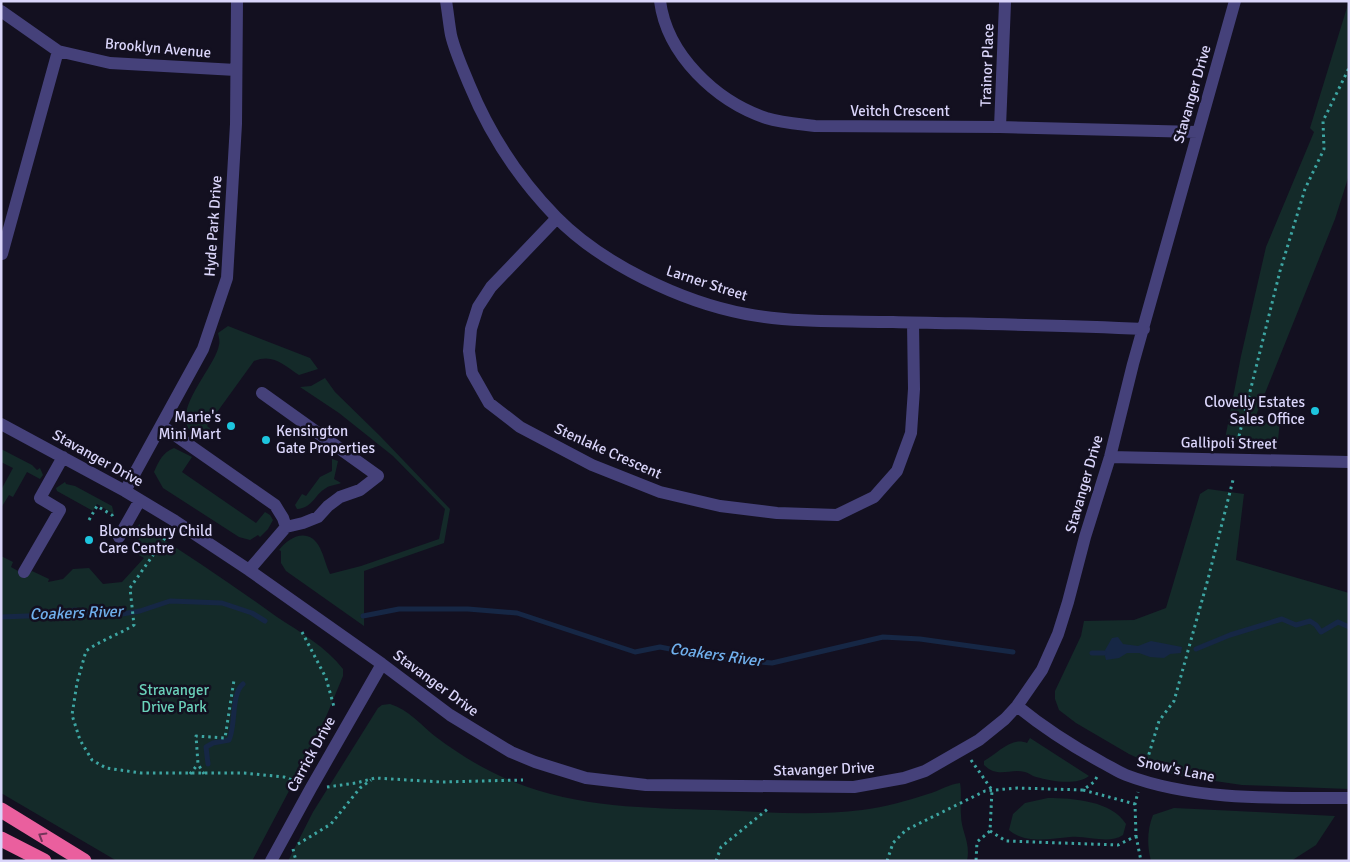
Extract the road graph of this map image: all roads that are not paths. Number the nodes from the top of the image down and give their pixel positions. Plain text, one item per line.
1 (238, 1) edge
2 (446, 1) edge
3 (660, 1) edge
4 (1235, 1) edge
5 (1005, 3) dead end
6 (1, 11) edge
7 (58, 51) junction
8 (236, 70) junction
9 (1000, 127) junction
10 (1198, 132) junction
11 (557, 218) junction
12 (2, 254) edge
13 (913, 322) junction
14 (1144, 329) junction
15 (262, 393) dead end
16 (1, 424) edge
17 (162, 426) junction
18 (63, 457) junction
19 (1110, 457) junction
20 (1349, 462) edge
21 (125, 491) junction
22 (140, 500) junction
23 (286, 527) junction
24 (119, 537) dead end
25 (250, 570) junction
26 (24, 572) dead end
27 (382, 664) junction
28 (1017, 706) junction
29 (1349, 798) edge
30 (1, 810) edge
31 (1, 839) edge
32 (44, 861) edge
33 (84, 861) edge
34 (271, 861) edge

1 - 8 street, Hyde Park Drive
2 - 11 street, Larner Street
3 - 9 street, Veitch Crescent
4 - 10 street, Stavanger Drive
5 - 9 street, Trainor Place
6 - 7 street, Brooklyn Avenue
7 - 8 street, Brooklyn Avenue
7 - 12 street
8 - 17 street, Hyde Park Drive
9 - 10 street, Veitch Crescent
10 - 14 street, Stavanger Drive
11 - 13 street, Larner Street
11 - 13 street, Stenlake Crescent
13 - 14 street, Larner Street
14 - 19 street, Stavanger Drive
15 - 23 street
16 - 18 street, Stavanger Drive
17 - 21 street, Hyde Park Drive
17 - 23 street
18 - 21 street, Stavanger Drive
18 - 26 street
19 - 20 street, Gallipoli Street
19 - 28 street, Stavanger Drive
21 - 22 street, Stavanger Drive
22 - 24 street
22 - 25 street, Stavanger Drive
23 - 25 street
25 - 27 street, Stavanger Drive
27 - 28 street, Stavanger Drive
27 - 34 street, Carrick Drive
28 - 29 street, Snow's Lane
33 -> 30 highway
31 - 32 highway

